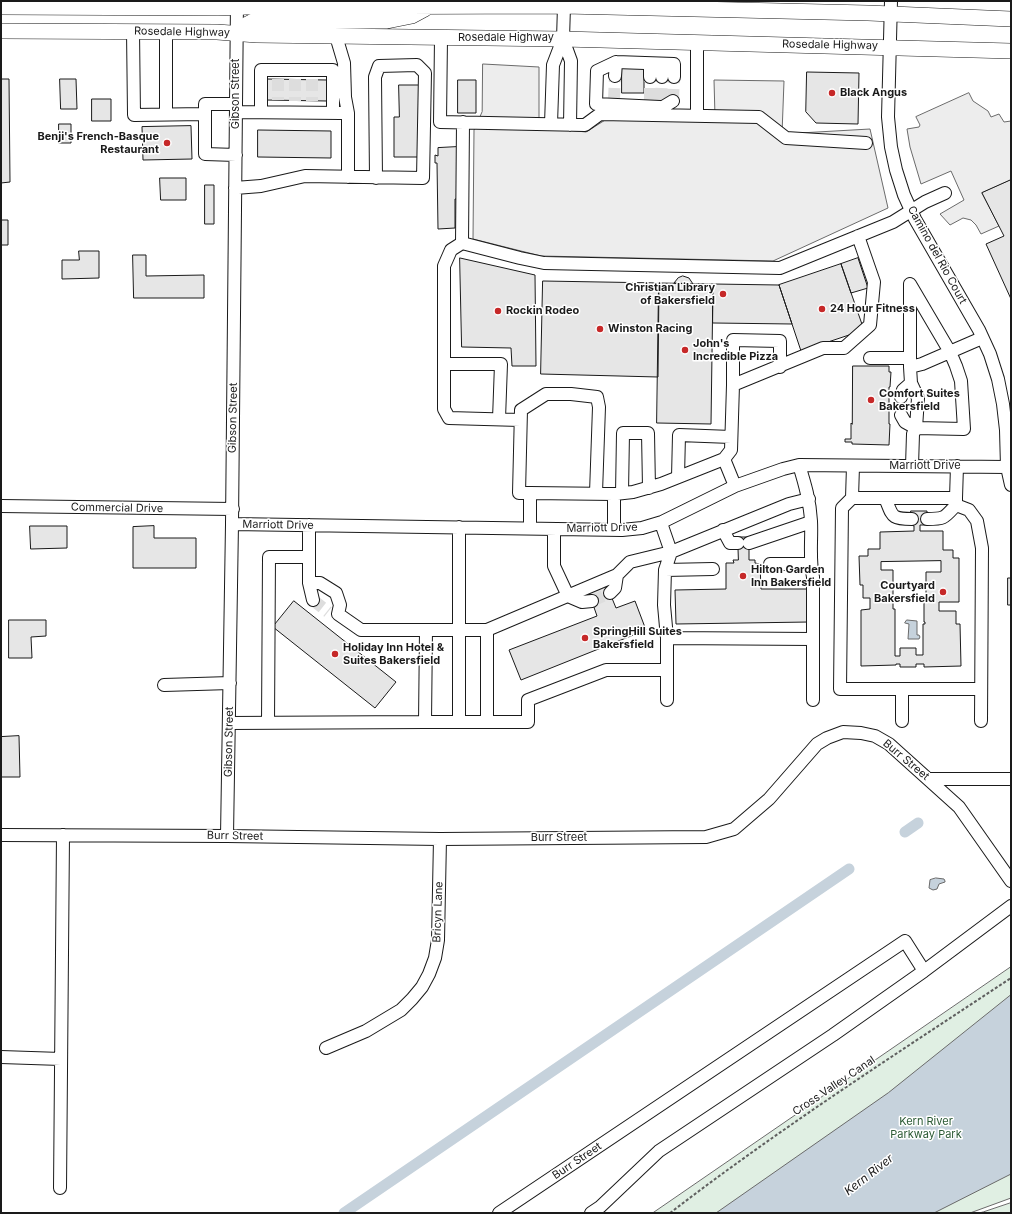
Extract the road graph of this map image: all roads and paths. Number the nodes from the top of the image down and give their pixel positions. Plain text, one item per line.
1 (410, 1) edge
2 (564, 3) edge
3 (79, 4) edge
4 (128, 4) edge
5 (237, 4) edge
6 (692, 5) edge
7 (431, 6) junction
8 (1, 7) edge
9 (890, 8) edge
10 (1011, 19) edge
11 (1, 31) edge
12 (134, 31) junction
13 (166, 32) junction
14 (237, 34) junction
15 (336, 36) junction
16 (441, 38) junction
17 (563, 39) junction
18 (697, 42) junction
19 (890, 47) junction
20 (1011, 50) edge
21 (616, 62) junction
22 (656, 64) junction
23 (615, 76) tunnel mouth
24 (656, 77) tunnel mouth
25 (674, 77) tunnel mouth
26 (660, 105) junction
27 (236, 108) junction
28 (598, 109) junction
29 (261, 112) junction
30 (333, 112) junction
31 (348, 113) junction
32 (166, 114) junction
33 (205, 114) junction
34 (697, 116) junction
35 (463, 122) junction
36 (551, 124) junction
37 (570, 124) junction
38 (866, 143) dead end
39 (236, 155) junction
40 (348, 177) junction
41 (376, 178) junction
42 (235, 188) junction
43 (945, 193) dead end
44 (912, 211) junction
45 (858, 236) junction
46 (462, 243) junction
47 (982, 338) junction
48 (950, 352) junction
49 (870, 358) dead end
50 (910, 363) junction
51 (444, 364) junction
52 (780, 366) junction
53 (911, 383) junction
54 (733, 385) junction
55 (901, 397) tunnel mouth
56 (901, 415) dead end
57 (499, 419) junction
58 (520, 420) junction
59 (916, 428) junction
60 (731, 437) junction
61 (724, 459) junction
62 (799, 465) junction
63 (852, 466) junction
64 (912, 466) junction
65 (958, 466) junction
66 (1007, 467) junction
67 (678, 477) junction
68 (1011, 485) edge
69 (735, 486) junction
70 (648, 488) junction
71 (530, 493) junction
72 (596, 493) junction
73 (618, 493) junction
74 (852, 498) junction
75 (885, 498) junction
76 (809, 499) junction
77 (956, 502) junction
78 (1, 506) edge
79 (232, 509) junction
80 (912, 518) dead end
81 (927, 518) dead end
82 (811, 522) junction
83 (661, 523) junction
84 (232, 524) junction
85 (309, 525) junction
86 (459, 527) junction
87 (530, 528) junction
88 (554, 529) junction
89 (614, 530) junction
90 (724, 530) junction
91 (671, 552) junction
92 (309, 557) junction
93 (770, 564) dead end
94 (811, 564) junction
95 (713, 569) dead end
96 (665, 570) junction
97 (617, 575) junction
98 (309, 583) junction
99 (610, 593) tunnel mouth
100 (568, 596) junction
101 (313, 600) tunnel mouth
102 (592, 601) tunnel mouth
103 (426, 630) junction
104 (459, 630) junction
105 (487, 630) junction
106 (667, 638) junction
107 (813, 639) junction
108 (667, 670) junction
109 (230, 683) junction
110 (164, 685) dead end
111 (902, 689) junction
112 (981, 689) junction
113 (667, 700) dead end
114 (813, 700) dead end
115 (902, 721) dead end
116 (981, 721) dead end
117 (426, 722) junction
118 (459, 722) junction
119 (487, 722) junction
120 (229, 723) junction
121 (268, 723) junction
122 (929, 779) junction
123 (1011, 779) edge
124 (1, 835) edge
125 (62, 835) junction
126 (227, 836) junction
127 (440, 839) junction
128 (1011, 881) edge
129 (1011, 906) edge
130 (924, 971) junction
131 (1011, 978) edge
132 (326, 1048) dead end
133 (1, 1057) edge
134 (61, 1059) junction
135 (60, 1188) dead end
136 (499, 1213) edge
137 (591, 1213) edge
138 (670, 1213) edge

1 - 7 main road
2 - 6 main road
2 - 7 main road
2 - 17 street
3 - 4 main road
3 - 8 main road
4 - 5 main road
5 - 7 main road
5 - 14 street, Gibson Street
6 - 9 main road
7 - 14 main road
9 - 10 main road
9 - 19 street, Camino del Rio Court
11 - 12 main road, Rosedale Highway
12 - 13 main road, Rosedale Highway
12 - 32 street
13 - 14 main road, Rosedale Highway
13 - 32 street
14 - 15 main road, Rosedale Highway
14 - 27 street, Gibson Street
15 - 16 main road, Rosedale Highway
15 - 31 street
16 - 17 main road, Rosedale Highway
16 - 35 street
17 - 18 main road, Rosedale Highway
17 - 36 street
17 - 37 street
18 - 19 main road, Rosedale Highway
18 - 34 street
19 - 20 main road, Rosedale Highway
19 - 44 street, Camino del Rio Court
21 - 22 street
21 - 23 street
21 - 28 street
22 - 24 street
22 - 25 street
26 - 28 street
26 - 28 street
26 - 34 street
27 - 29 street
27 - 33 street
27 - 39 street, Gibson Street
28 - 37 street
29 - 30 street
29 - 30 street
30 - 31 street
31 - 40 street
32 - 33 street
33 - 39 street
34 - 38 street
35 - 36 street
35 - 46 street
36 - 37 street
39 - 42 street, Gibson Street
40 - 41 street
40 - 42 street
41 - 41 street
42 - 79 street, Gibson Street
43 - 44 street
44 - 45 street
44 - 47 street, Camino del Rio Court
45 - 46 street
45 - 52 street
46 - 51 street
47 - 48 street
47 - 66 street, Camino del Rio Court
48 - 50 street
48 - 50 street
48 - 59 street
49 - 50 street
50 - 53 street
51 - 57 street
51 - 57 street
52 - 54 street
52 - 54 street
53 - 55 street
53 - 59 street
54 - 60 street
56 - 59 street
57 - 58 street
58 - 71 street
58 - 72 street
59 - 64 street
60 - 61 street
60 - 67 street
61 - 67 street
61 - 69 street
62 - 63 street, Marriott Drive
62 - 69 street, Marriott Drive
62 - 76 street
63 - 64 street, Marriott Drive
63 - 74 street
64 - 65 street, Marriott Drive
65 - 66 street, Marriott Drive
65 - 77 street
66 - 68 street, Camino del Rio Court
67 - 70 street
69 - 83 street, Marriott Drive
70 - 73 street
70 - 73 street
71 - 72 street
71 - 87 street
72 - 73 street
73 - 89 street
74 - 75 street
74 - 111 street
75 - 77 street
75 - 80 street
76 - 82 street
76 - 90 street
77 - 81 street
77 - 112 street
78 - 79 street, Commercial Drive
79 - 84 street, Gibson Street
82 - 90 street
82 - 94 street
83 - 89 street, Marriott Drive
83 - 91 street
84 - 85 street, Marriott Drive
84 - 109 street, Gibson Street
85 - 86 street, Marriott Drive
85 - 92 street
86 - 87 street, Marriott Drive
86 - 104 street
87 - 88 street, Marriott Drive
88 - 89 street, Marriott Drive
88 - 100 street
90 - 91 street
91 - 96 street
91 - 97 street
92 - 98 street
92 - 121 street
93 - 94 street
94 - 107 street
95 - 96 street
96 - 106 street
97 - 99 street
97 - 100 street
98 - 101 street
98 - 103 street
100 - 102 street
100 - 105 street
103 - 104 street
103 - 117 street
104 - 105 street
104 - 118 street
105 - 119 street
106 - 107 street
106 - 108 street
107 - 114 street
108 - 113 street
108 - 119 street
109 - 110 street
109 - 120 street, Gibson Street
111 - 112 street
111 - 115 street
112 - 116 street
117 - 118 street
117 - 121 street
118 - 119 street
120 - 121 street
120 - 126 street, Gibson Street
122 - 123 street
122 - 127 street, Burr Street
122 - 128 street, Burr Street
124 - 125 street, Burr Street
125 - 126 street, Burr Street
125 - 134 street
126 - 127 street, Burr Street
127 - 132 street, Bricyn Lane
129 - 130 street
130 - 136 street, Burr Street
130 - 137 street
131 - 138 path, Cross Valley Canal
133 - 134 street
134 - 135 street

